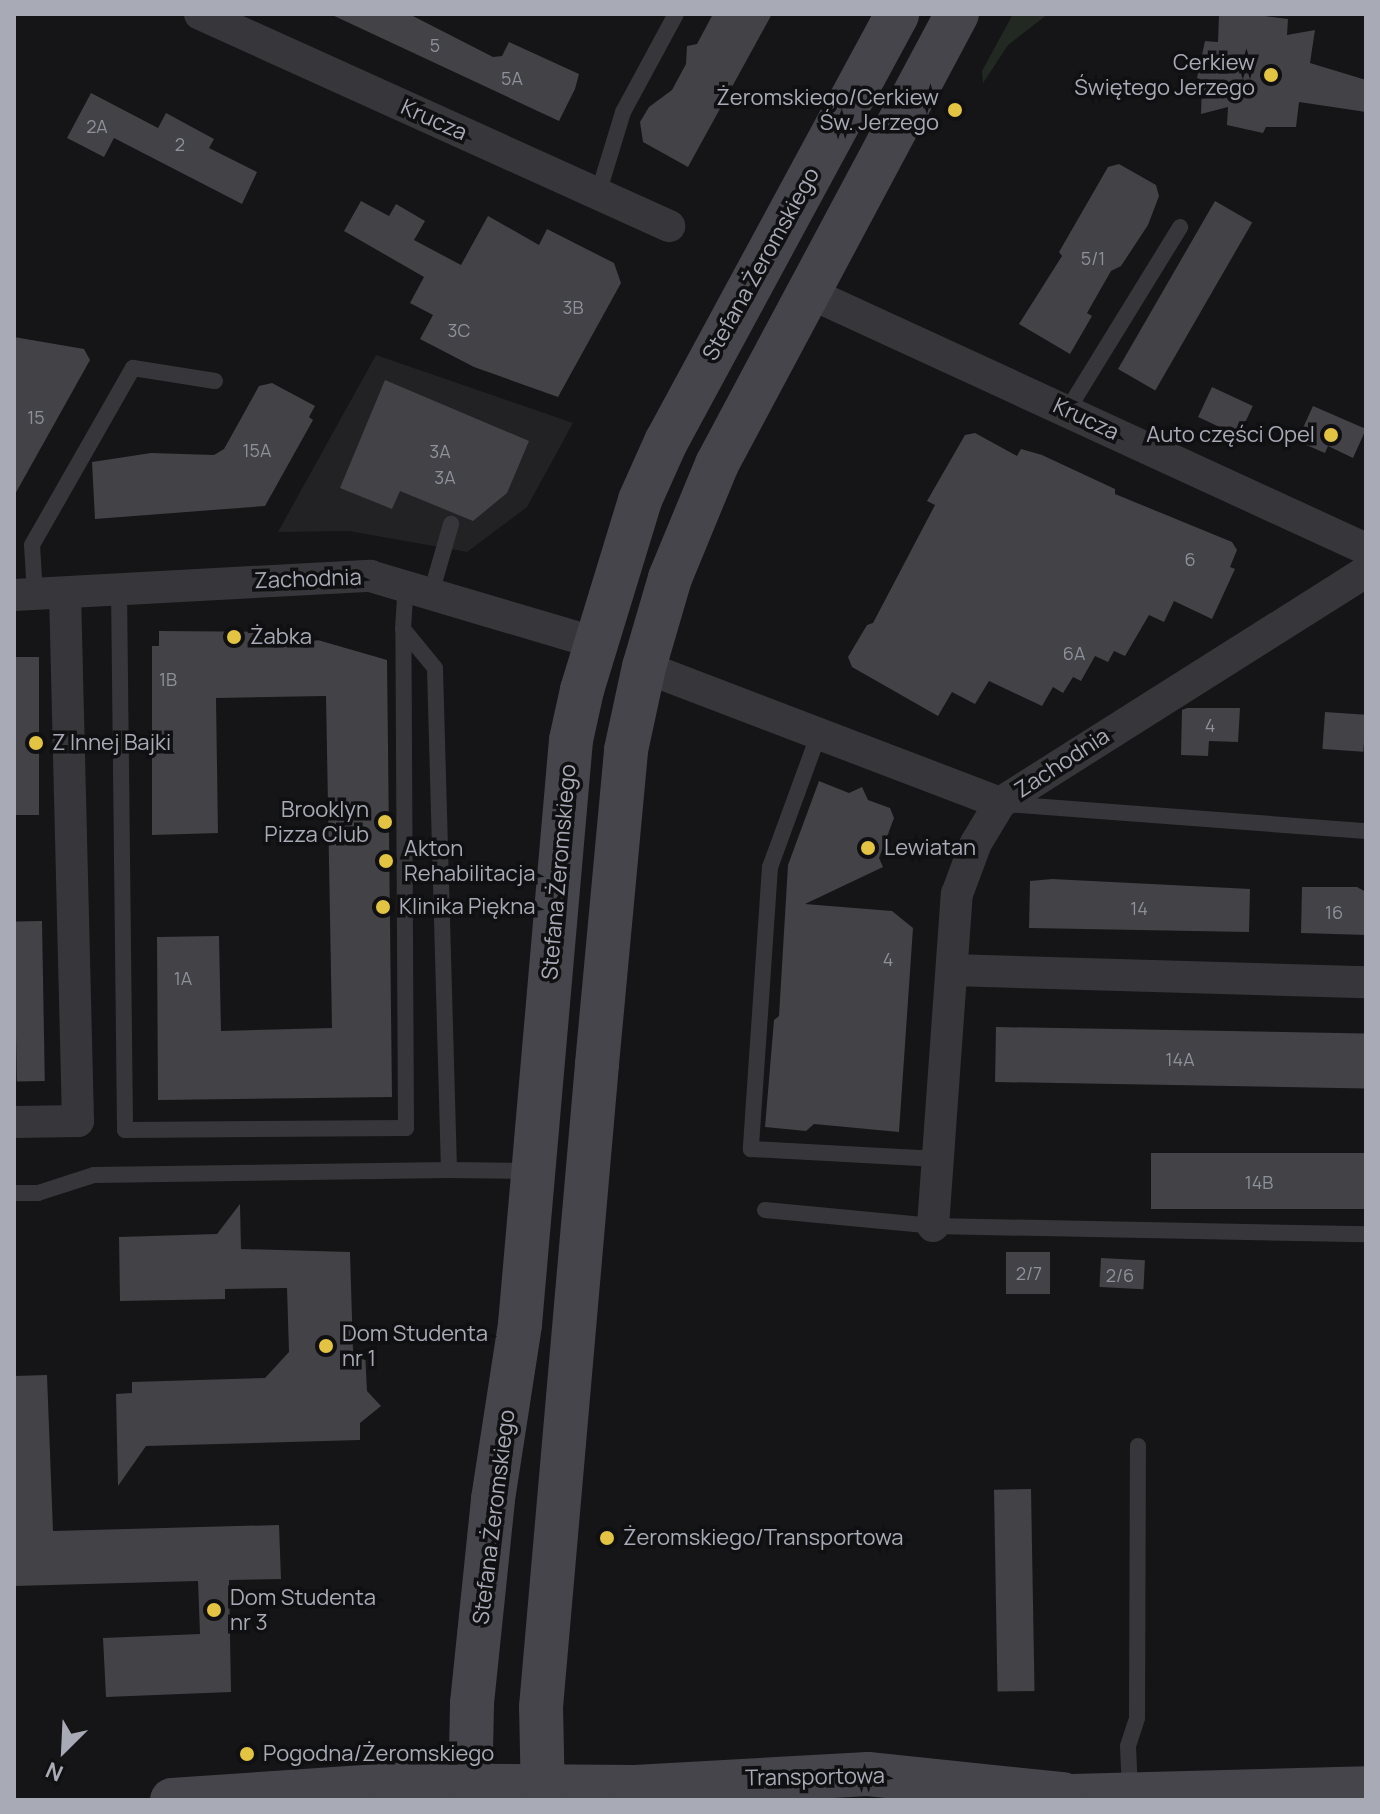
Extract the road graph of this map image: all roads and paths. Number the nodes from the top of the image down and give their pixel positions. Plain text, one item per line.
1 (200, 14) edge
2 (676, 14) edge
3 (897, 14) edge
4 (957, 14) edge
5 (598, 194) junction
6 (669, 226) dead end
7 (1180, 227) dead end
8 (805, 291) junction
9 (215, 381) dead end
10 (1067, 411) junction
11 (451, 524) dead end
12 (1366, 549) edge
13 (1366, 572) edge
14 (419, 587) junction
15 (119, 589) junction
16 (38, 594) edge
17 (403, 629) junction
18 (593, 642) junction
19 (644, 667) junction
20 (634, 713) junction
21 (818, 736) junction
22 (1000, 803) junction
23 (1366, 831) edge
24 (952, 970) junction
25 (1366, 982) edge
26 (14, 1122) edge
27 (938, 1159) junction
28 (449, 1170) junction
29 (532, 1171) junction
30 (14, 1193) edge
31 (765, 1210) dead end
32 (933, 1226) junction
33 (1366, 1234) edge
34 (1138, 1446) dead end
35 (541, 1707) junction
36 (617, 1787) junction
37 (1366, 1788) edge
38 (470, 1793) edge
39 (542, 1794) edge
40 (1063, 1794) junction
41 (1141, 1794) edge
42 (172, 1800) edge
43 (999, 1800) edge

1 - 5 street, Krucza
2 - 5 lane
3 - 18 main road, Stefana Żeromskiego
4 - 8 main road
5 - 6 street, Krucza
7 - 10 lane
8 - 10 street, Krucza
8 - 19 main road
9 - 16 lane
10 - 12 street, Krucza
11 - 14 lane
13 - 22 street, Zachodnia
14 - 15 street, Zachodnia
14 - 17 lane
14 - 18 street, Zachodnia
15 - 16 street, Zachodnia
15 - 17 lane
16 - 26 street
17 - 28 lane
18 - 20 main road
18 - 29 main road, Stefana Żeromskiego
19 - 20 main road
19 - 21 street, Zachodnia
20 - 35 main road
21 - 22 street, Zachodnia
21 - 27 lane
22 - 23 lane
22 - 24 street
24 - 25 street
24 - 27 street
27 - 32 street
28 - 29 lane
28 - 30 lane
29 - 38 main road, Stefana Żeromskiego
31 - 32 lane
32 - 33 lane
34 - 41 lane
35 - 36 main road
35 - 39 main road
36 - 39 main road, Transportowa
36 - 40 main road, Transportowa
37 - 41 main road, Transportowa
38 - 39 main road, Transportowa
38 - 42 main road, Transportowa
40 - 41 main road, Transportowa
40 - 43 main road, Transportowa

